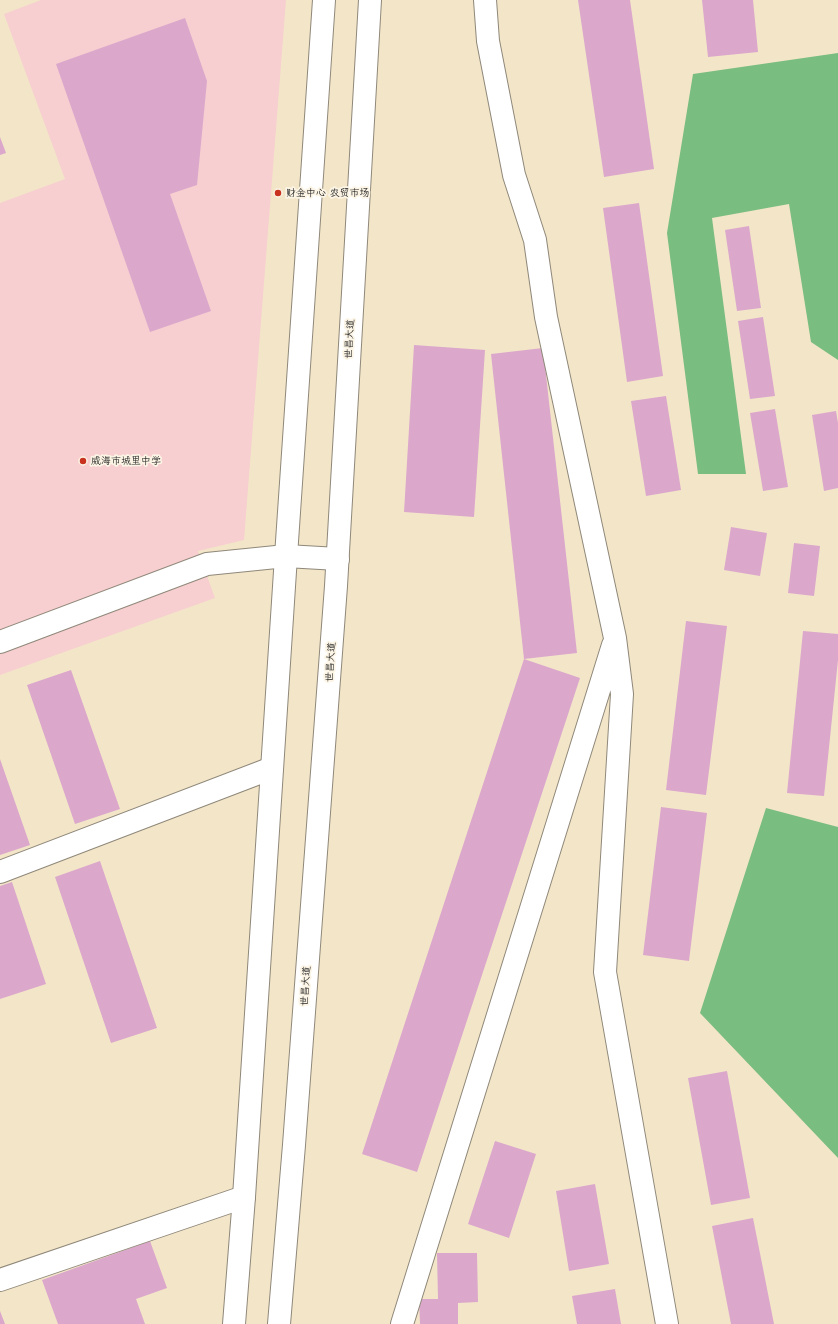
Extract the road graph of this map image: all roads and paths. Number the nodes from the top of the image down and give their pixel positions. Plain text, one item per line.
1 (324, 0) edge
2 (370, 0) edge
3 (485, 0) edge
4 (286, 556) junction
5 (338, 559) junction
6 (615, 638) junction
7 (0, 642) edge
8 (272, 768) junction
9 (0, 872) edge
10 (244, 1197) junction
11 (0, 1280) edge
12 (234, 1324) edge
13 (279, 1324) edge
14 (402, 1324) edge
15 (667, 1324) edge

1 - 4 main road
2 - 5 main road, 世昌大道
3 - 6 main road
4 - 5 main road
4 - 7 main road
4 - 8 main road
5 - 13 main road, 世昌大道
6 - 14 main road
6 - 15 main road
8 - 9 main road
8 - 10 main road
10 - 11 main road
10 - 12 main road

